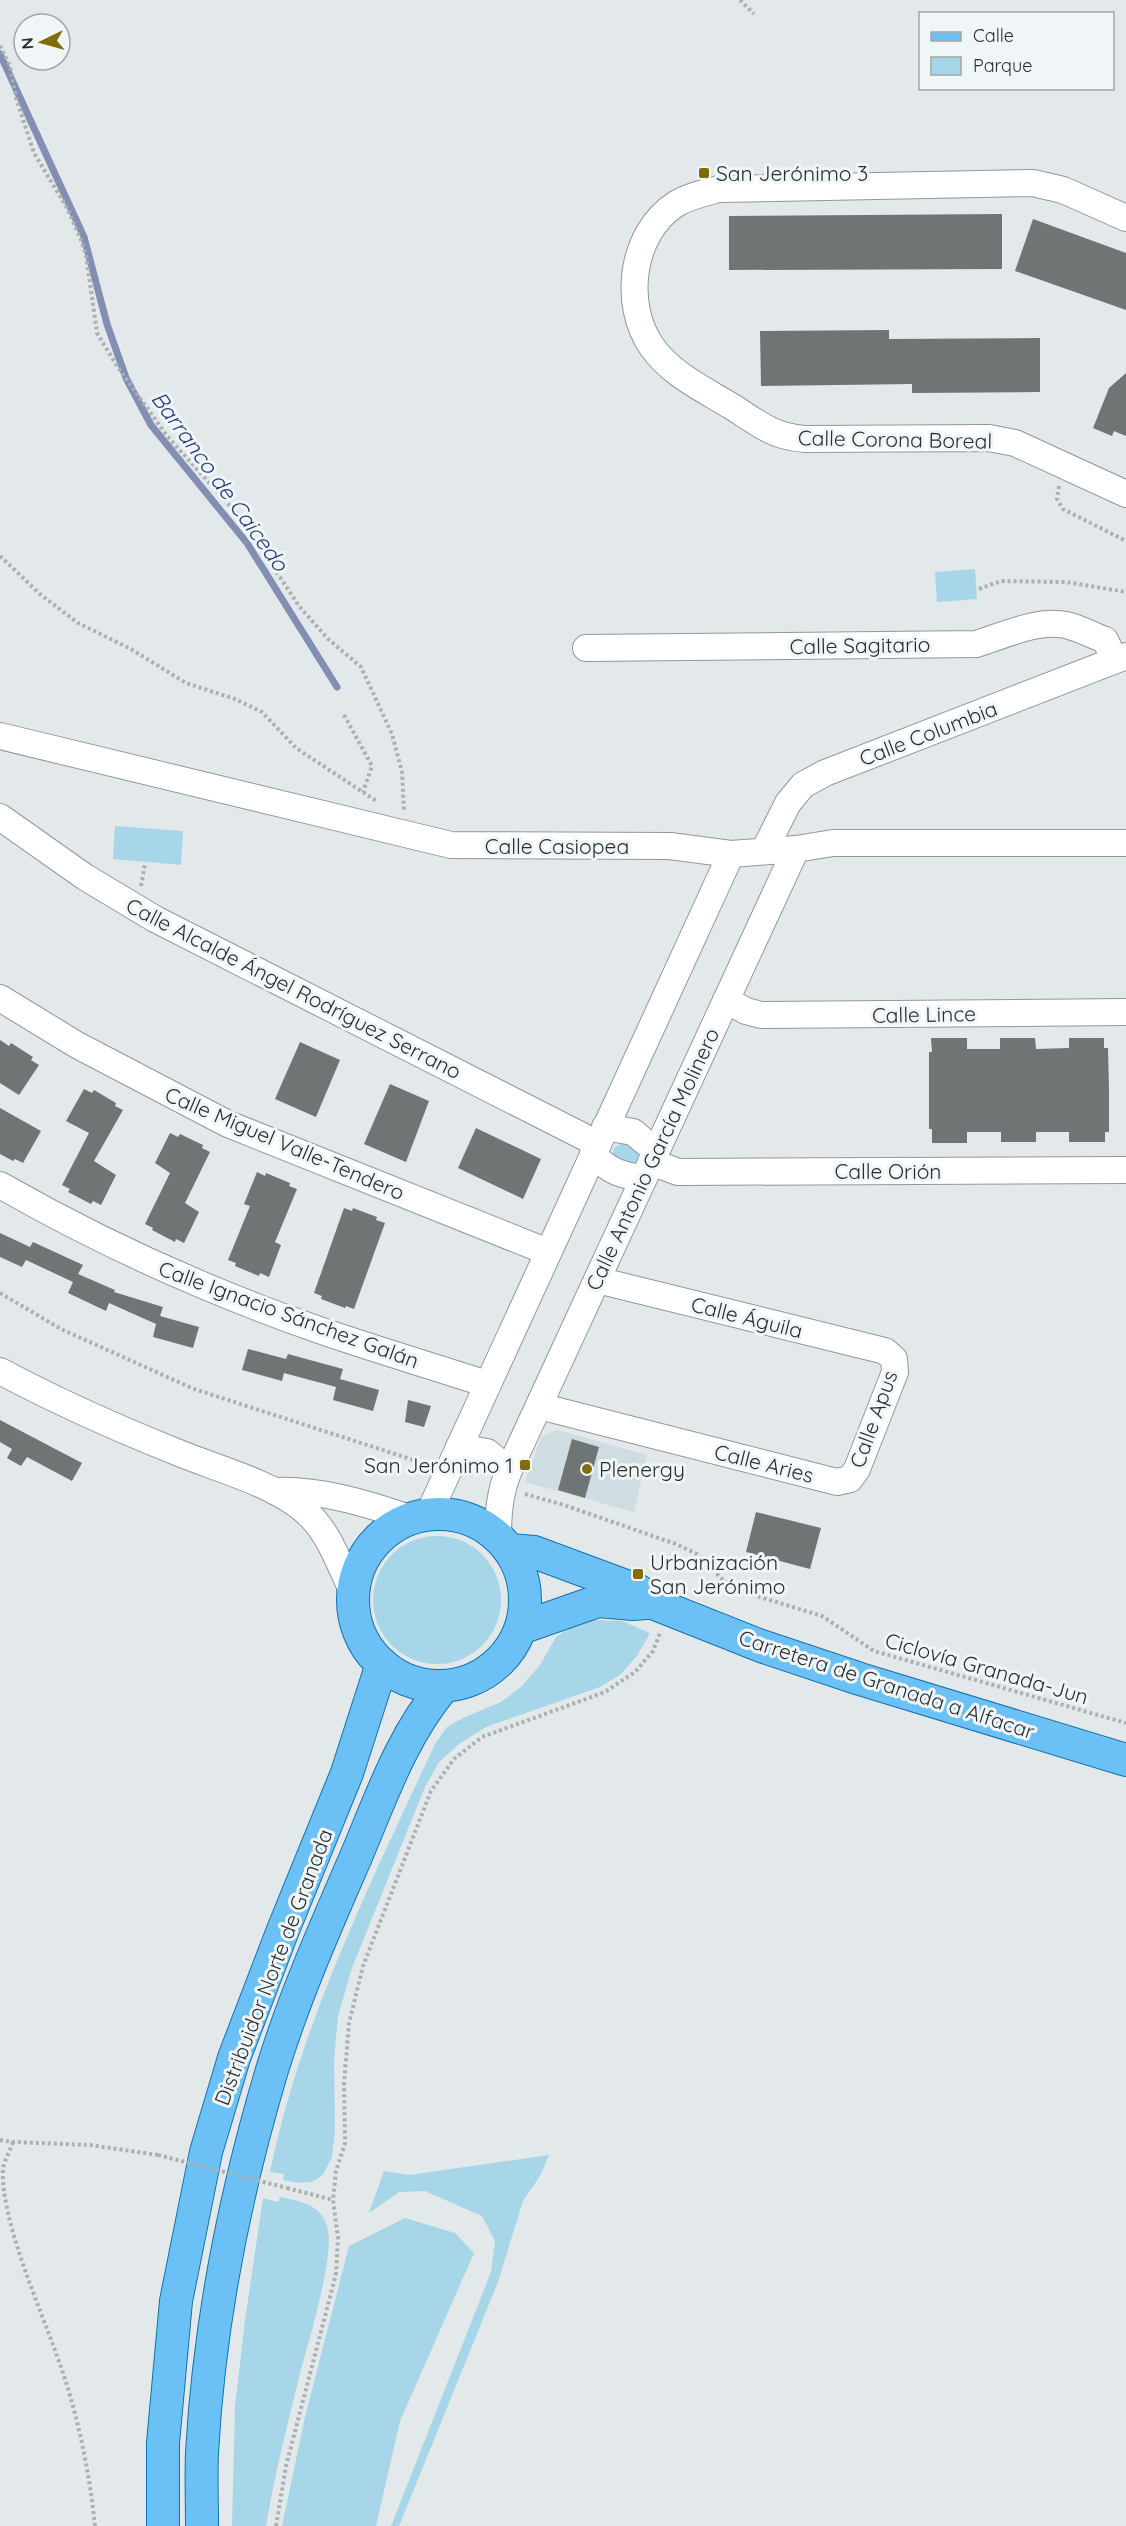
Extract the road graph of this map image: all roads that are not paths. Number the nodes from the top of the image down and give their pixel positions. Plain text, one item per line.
1 (1126, 218) edge
2 (1126, 494) edge
3 (586, 648) dead end
4 (1120, 658) edge
5 (0, 736) edge
6 (0, 818) edge
7 (1126, 843) edge
8 (796, 849) junction
9 (764, 851) junction
10 (731, 854) junction
11 (0, 998) edge
12 (726, 1000) junction
13 (1126, 1012) edge
14 (599, 1142) junction
15 (650, 1164) junction
16 (1126, 1170) edge
17 (0, 1185) edge
18 (548, 1252) junction
19 (597, 1280) junction
20 (894, 1359) joint
21 (0, 1371) edge
22 (487, 1384) junction
23 (539, 1406) junction
24 (459, 1447) junction
25 (507, 1475) junction
26 (850, 1479) joint
27 (274, 1491) junction
28 (419, 1516) junction
29 (504, 1543) junction
30 (353, 1592) junction
31 (659, 1606) junction
32 (521, 1628) junction
33 (381, 1664) junction
34 (444, 1686) junction
35 (1126, 1760) edge
36 (163, 2526) edge
37 (202, 2526) edge

1 - 2 street, Calle Corona Boreal
3 - 4 street, Calle Sagitario
4 - 9 street, Calle Columbia
5 - 10 street, Calle Casiopea
6 - 14 street, Calle Alcalde Ángel Rodríguez Serrano
7 - 8 street, Calle Casiopea
8 - 9 street, Calle Casiopea
8 - 12 street, Calle Antonio García Molinero
9 - 10 street, Calle Casiopea
10 - 14 street
11 - 18 street, Calle Miguel Valle-Tendero
12 - 13 street, Calle Lince
12 - 15 street, Calle Antonio García Molinero
14 - 15 street
14 - 15 street
14 - 18 street
15 - 16 street, Calle Orión
15 - 19 street, Calle Antonio García Molinero
17 - 22 street, Calle Ignacio Sánchez Galán
18 - 22 street
19 - 20 street, Calle Águila
19 - 23 street, Calle Antonio García Molinero
20 - 26 street, Calle Apus
21 - 27 street
22 - 24 street
23 - 25 street, Calle Antonio García Molinero
23 - 26 street, Calle Aries
24 - 25 street
24 - 28 street
25 - 29 street, Calle Antonio García Molinero
27 - 28 street
27 - 30 street
28 - 29 main road
28 - 30 main road
29 - 31 main road, Carretera de Granada a Alfacar
29 - 32 main road
30 - 33 main road
31 - 32 main road, Carretera de Granada a Alfacar
31 - 35 main road, Carretera de Granada a Alfacar
32 - 34 main road
33 - 34 main road
33 - 36 main road, Distribuidor Norte de Granada
34 - 37 main road, Distribuidor Norte de Granada

